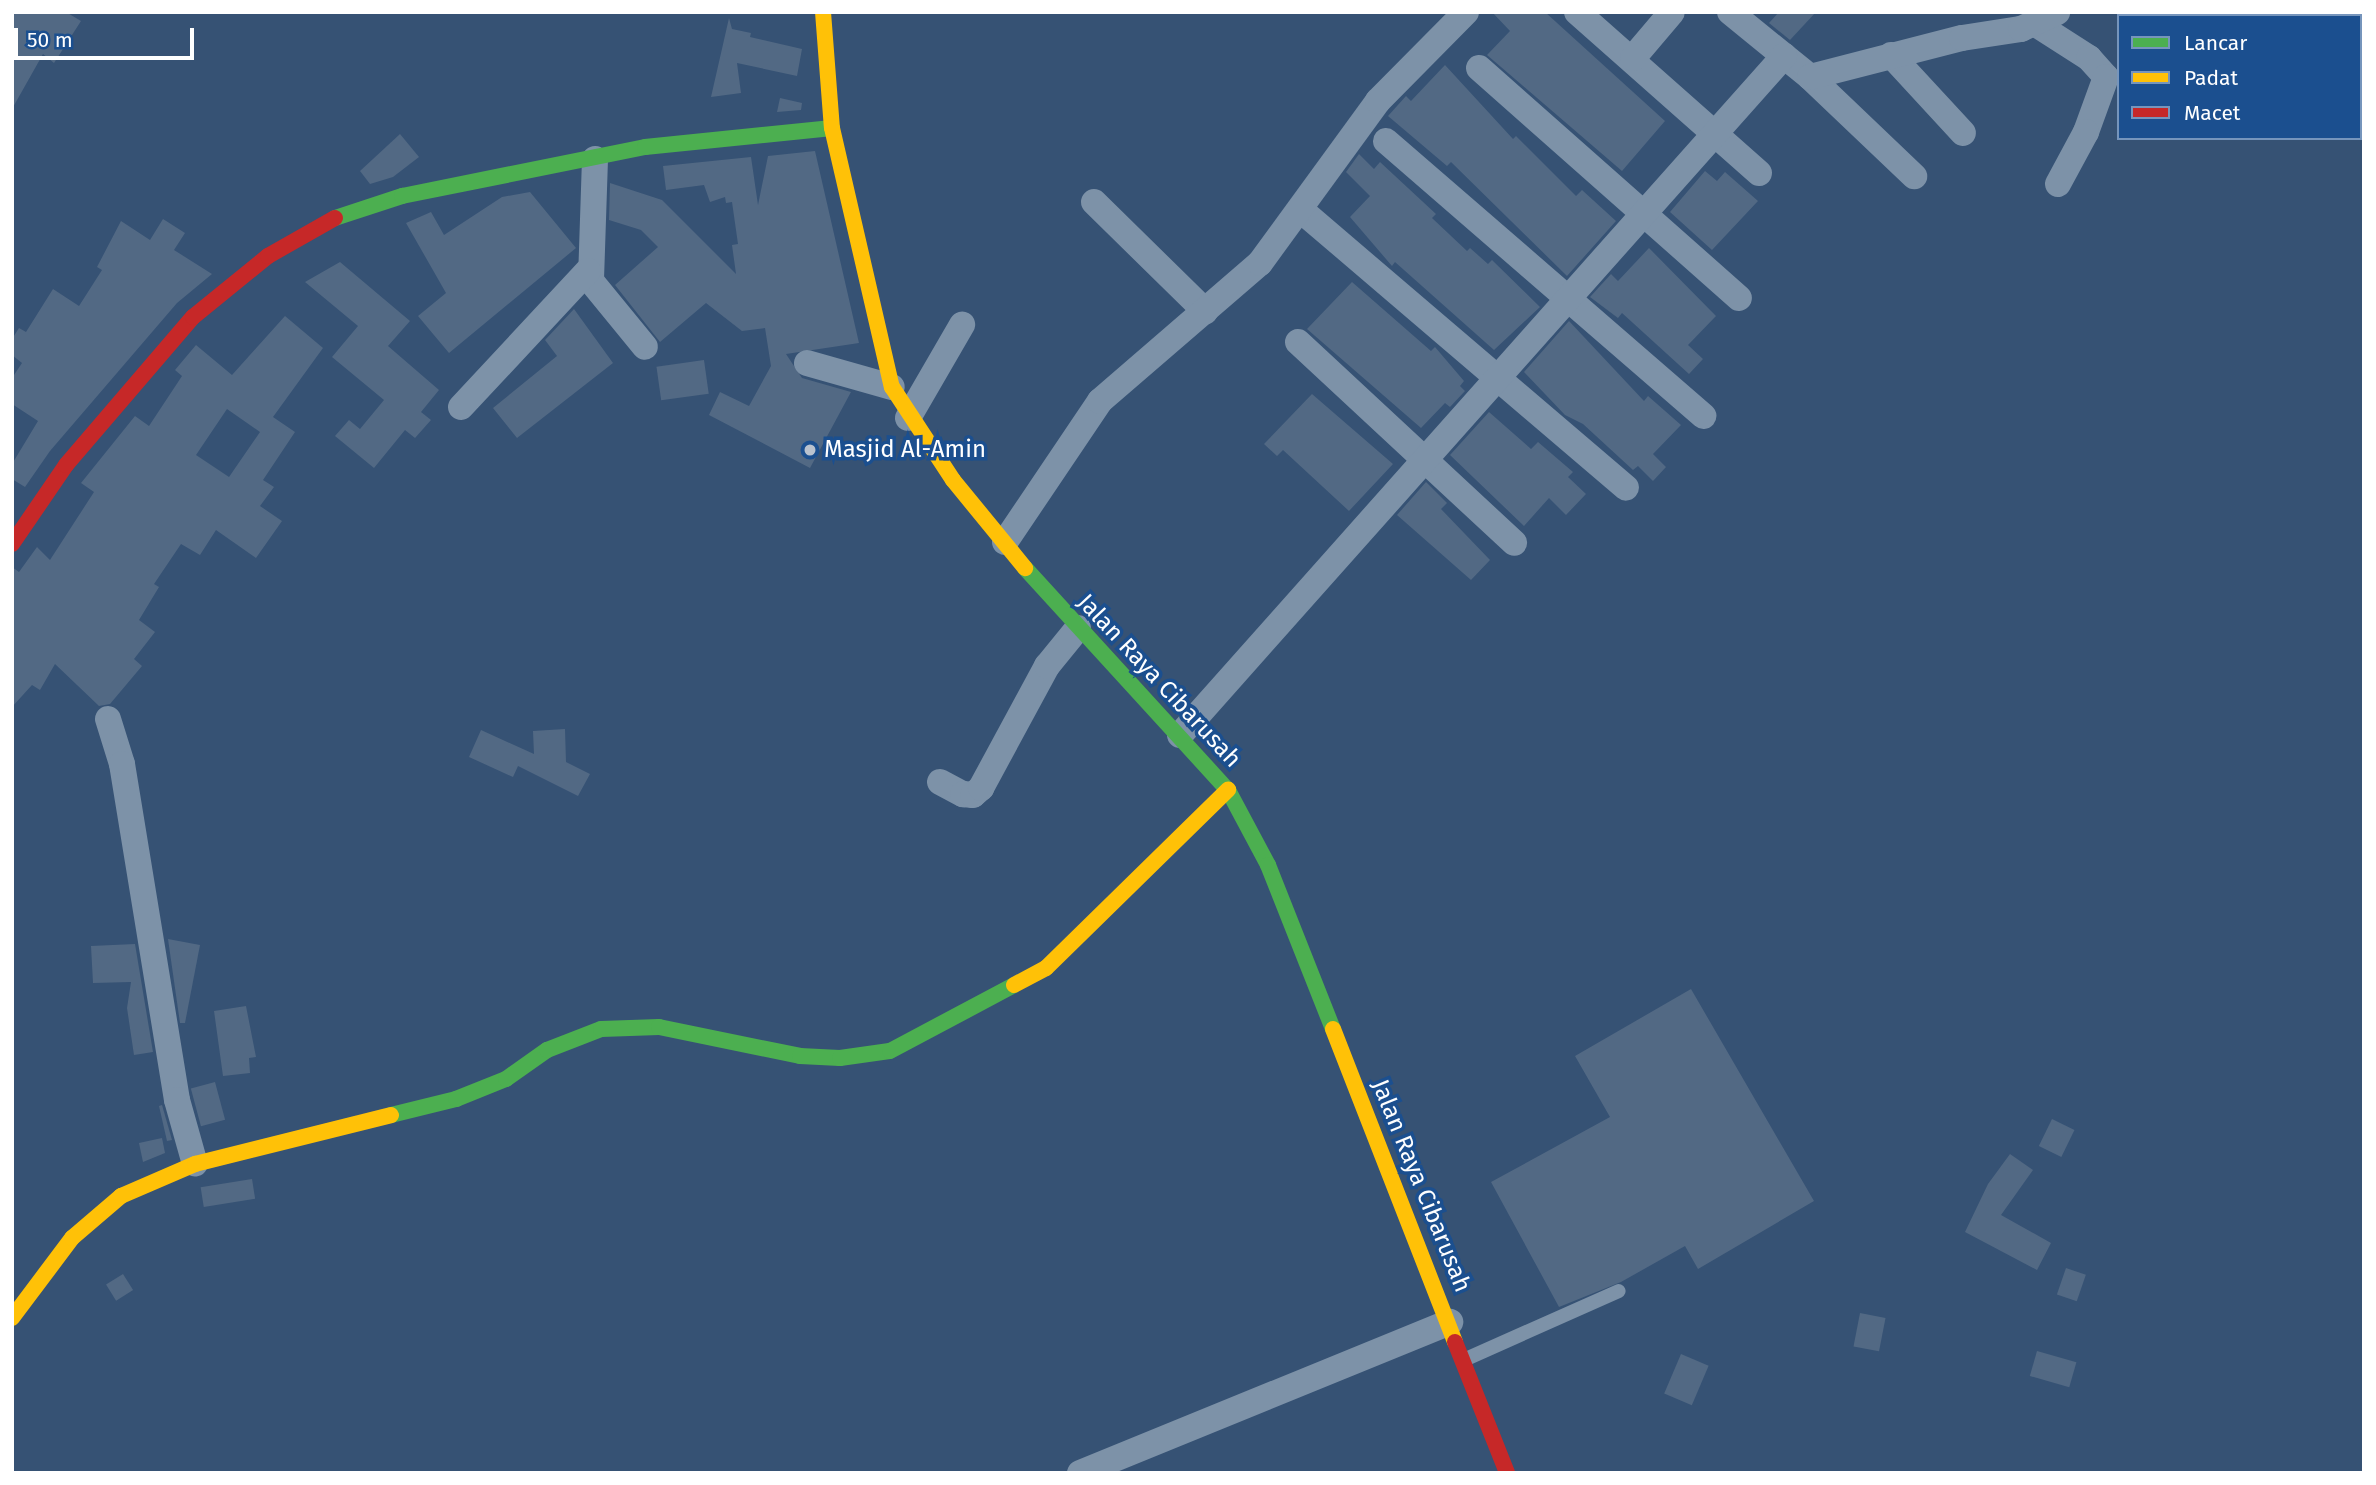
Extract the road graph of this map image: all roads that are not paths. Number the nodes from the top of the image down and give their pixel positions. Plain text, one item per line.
1 (822, 12) edge
2 (1466, 12) edge
3 (1577, 12) edge
4 (1672, 12) edge
5 (1730, 12) edge
6 (2047, 18) edge
7 (1891, 55) junction
8 (1784, 56) junction
9 (1633, 58) junction
10 (1479, 68) dead end
11 (1810, 77) junction
12 (832, 128) junction
13 (1963, 133) dead end
14 (1716, 136) junction
15 (1385, 141) dead end
16 (595, 159) junction
17 (1759, 173) dead end
18 (1914, 176) dead end
19 (2058, 184) dead end
20 (1094, 202) dead end
21 (1301, 211) junction
22 (1643, 216) junction
23 (589, 271) junction
24 (1566, 297) junction
25 (1739, 298) dead end
26 (1205, 311) junction
27 (962, 326) dead end
28 (1298, 342) dead end
29 (645, 347) dead end
30 (807, 363) dead end
31 (1496, 376) junction
32 (892, 387) junction
33 (461, 407) dead end
34 (1703, 416) dead end
35 (908, 418) junction
36 (1423, 459) junction
37 (1626, 488) dead end
38 (1005, 542) junction
39 (1514, 543) dead end
40 (12, 544) edge
41 (1078, 628) junction
42 (108, 719) dead end
43 (1180, 734) junction
44 (940, 782) dead end
45 (1228, 790) junction
46 (195, 1164) junction
47 (1619, 1291) dead end
48 (12, 1318) edge
49 (1450, 1322) junction
50 (1466, 1359) junction
51 (1080, 1473) edge
52 (1507, 1473) edge

1 - 12 street, Jalan Raya Cibarusah
2 - 21 street
3 - 9 street
4 - 9 street
5 - 8 street
6 - 7 street
6 - 19 street
7 - 11 street
7 - 13 street
8 - 11 street
8 - 14 street
9 - 14 street
10 - 22 street
11 - 18 street
12 - 16 street
12 - 32 street, Jalan Raya Cibarusah
14 - 17 street
14 - 22 street
15 - 24 street
16 - 23 street
16 - 40 street
20 - 26 street
21 - 26 street
21 - 31 street
22 - 24 street
22 - 25 street
23 - 29 street
23 - 33 street
24 - 31 street
24 - 34 street
26 - 38 street
27 - 35 street
28 - 36 street
30 - 32 street
31 - 36 street
31 - 37 street
32 - 35 street, Jalan Raya Cibarusah
35 - 38 street, Jalan Raya Cibarusah
36 - 39 street
36 - 43 street
38 - 41 street, Jalan Raya Cibarusah
41 - 43 street, Jalan Raya Cibarusah
41 - 44 street
42 - 46 street
43 - 45 street, Jalan Raya Cibarusah
45 - 46 street
45 - 49 street, Jalan Raya Cibarusah
46 - 48 street
47 - 50 lane
49 - 50 street, Jalan Raya Cibarusah
49 - 51 street
50 - 52 street, Jalan Raya Cibarusah

